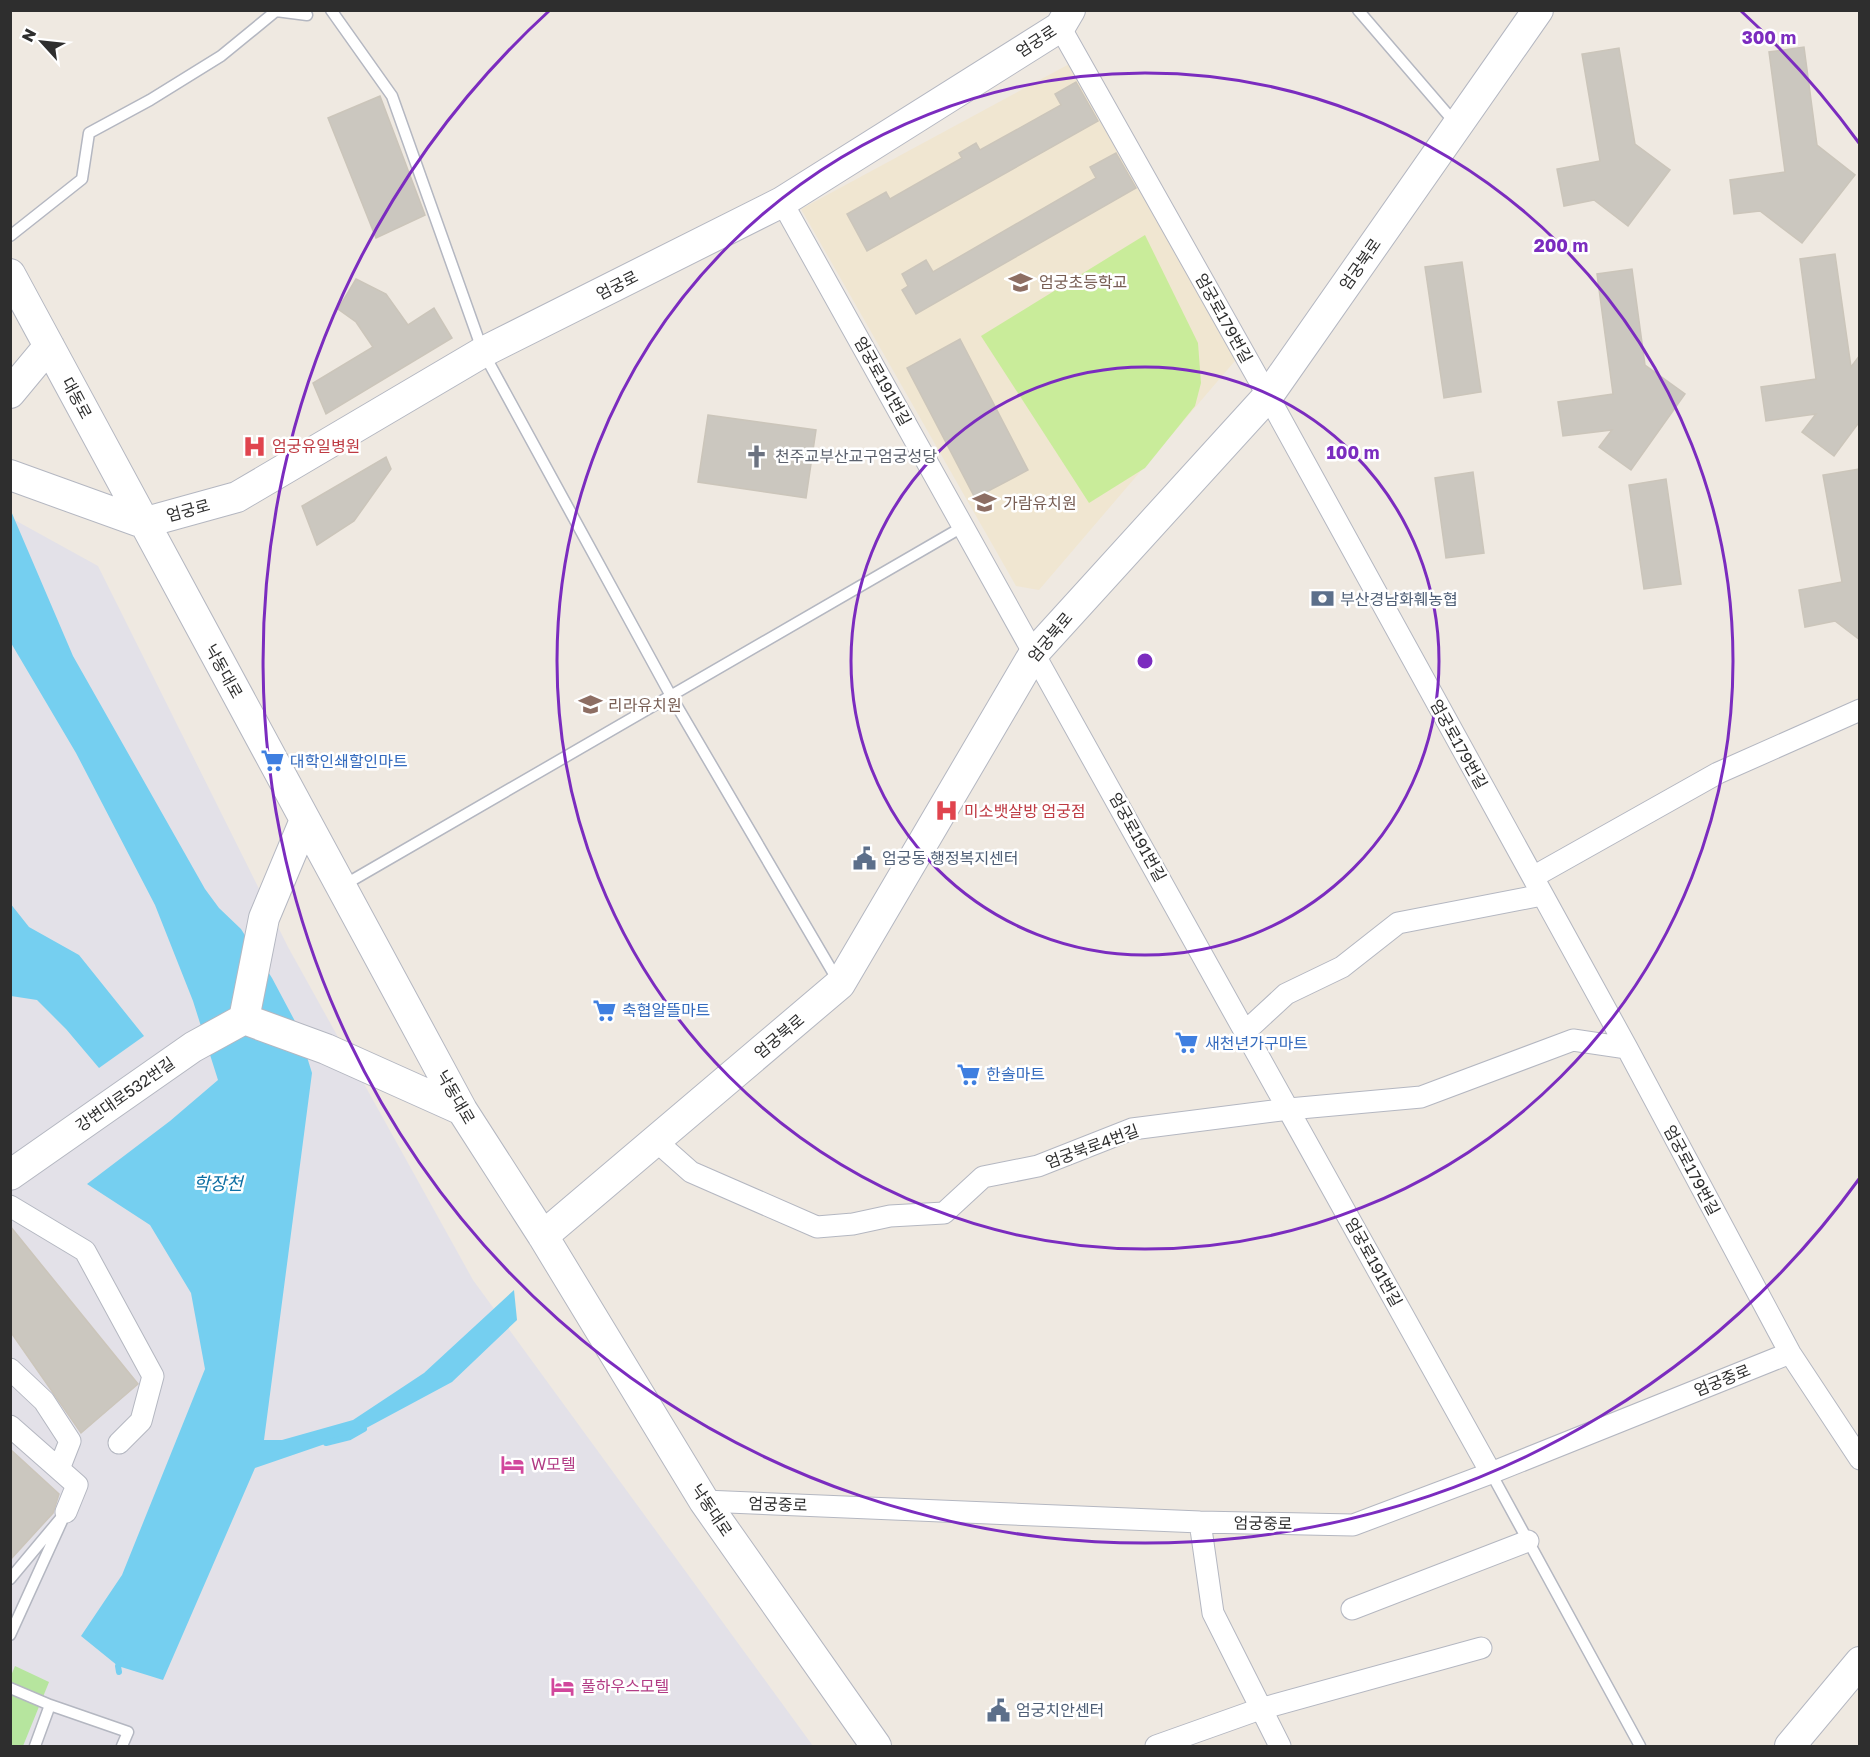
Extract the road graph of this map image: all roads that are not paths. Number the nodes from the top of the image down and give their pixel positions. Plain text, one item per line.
1 (331, 10) edge
2 (1358, 10) edge
3 (1538, 10) edge
4 (276, 11) edge
5 (307, 15) dead end
6 (1065, 19) edge
7 (1457, 126) junction
8 (782, 201) junction
9 (10, 236) edge
10 (10, 274) edge
11 (49, 346) junction
12 (483, 352) junction
13 (10, 393) edge
14 (1268, 396) junction
15 (21, 479) edge
16 (143, 523) junction
17 (964, 526) junction
18 (1035, 652) junction
19 (671, 696) junction
20 (1860, 710) edge
21 (305, 820) junction
22 (1538, 886) junction
23 (341, 887) junction
24 (840, 984) junction
25 (244, 1019) junction
26 (1246, 1031) junction
27 (1627, 1048) junction
28 (1289, 1109) junction
29 (462, 1110) junction
30 (656, 1141) junction
31 (10, 1175) edge
32 (10, 1206) edge
33 (543, 1236) junction
34 (1790, 1353) junction
35 (10, 1369) edge
36 (10, 1426) edge
37 (119, 1443) dead end
38 (1860, 1459) edge
39 (59, 1469) junction
40 (1491, 1473) junction
41 (704, 1501) junction
42 (66, 1512) junction
43 (1200, 1522) junction
44 (1528, 1541) junction
45 (10, 1580) edge
46 (1352, 1609) dead end
47 (10, 1635) edge
48 (1481, 1648) dead end
49 (1860, 1662) edge
50 (10, 1688) edge
51 (50, 1706) junction
52 (1260, 1709) junction
53 (35, 1746) edge
54 (122, 1746) edge
55 (876, 1746) edge
56 (1156, 1746) edge
57 (1280, 1746) edge
58 (1640, 1746) edge
59 (1790, 1746) edge

1 - 12 lane
2 - 7 lane
3 - 7 street, 엄궁북로
4 - 5 lane
4 - 9 lane
6 - 8 street, 엄궁로
6 - 14 street, 엄궁로179번길
7 - 14 street, 엄궁북로
8 - 12 street, 엄궁로
8 - 17 street, 엄궁로191번길
10 - 11 street, 대동로
11 - 13 street
11 - 16 street, 대동로
12 - 16 street, 엄궁로
12 - 19 lane
14 - 18 street, 엄궁북로
14 - 22 street, 엄궁로179번길
15 - 16 street
16 - 21 street, 낙동대로
17 - 18 street, 엄궁로191번길
17 - 19 lane
18 - 24 street, 엄궁북로
18 - 26 street, 엄궁로191번길
19 - 23 lane
19 - 24 lane
20 - 22 street
21 - 23 street, 낙동대로
21 - 25 street
22 - 26 street
22 - 27 street, 엄궁로179번길
23 - 29 street, 낙동대로
24 - 30 street, 엄궁북로
25 - 29 street
25 - 31 street, 강변대로532번길
26 - 28 street, 엄궁로191번길
27 - 28 street, 엄궁북로4번길
27 - 34 street, 엄궁로179번길
28 - 30 street, 엄궁북로4번길
28 - 40 street, 엄궁로191번길
29 - 33 street, 낙동대로
30 - 33 street, 엄궁북로
32 - 37 street
33 - 41 street, 낙동대로
34 - 38 street, 엄궁로179번길
34 - 40 street, 엄궁중로
35 - 39 street
36 - 39 street
39 - 42 street
40 - 43 street, 엄궁중로
40 - 44 lane
41 - 43 street, 엄궁중로
41 - 55 street, 낙동대로
42 - 45 lane
42 - 47 lane
43 - 52 street
44 - 46 street
44 - 58 lane
48 - 52 street
49 - 59 street
50 - 51 lane
51 - 53 lane
51 - 54 lane
52 - 56 street
52 - 57 street

